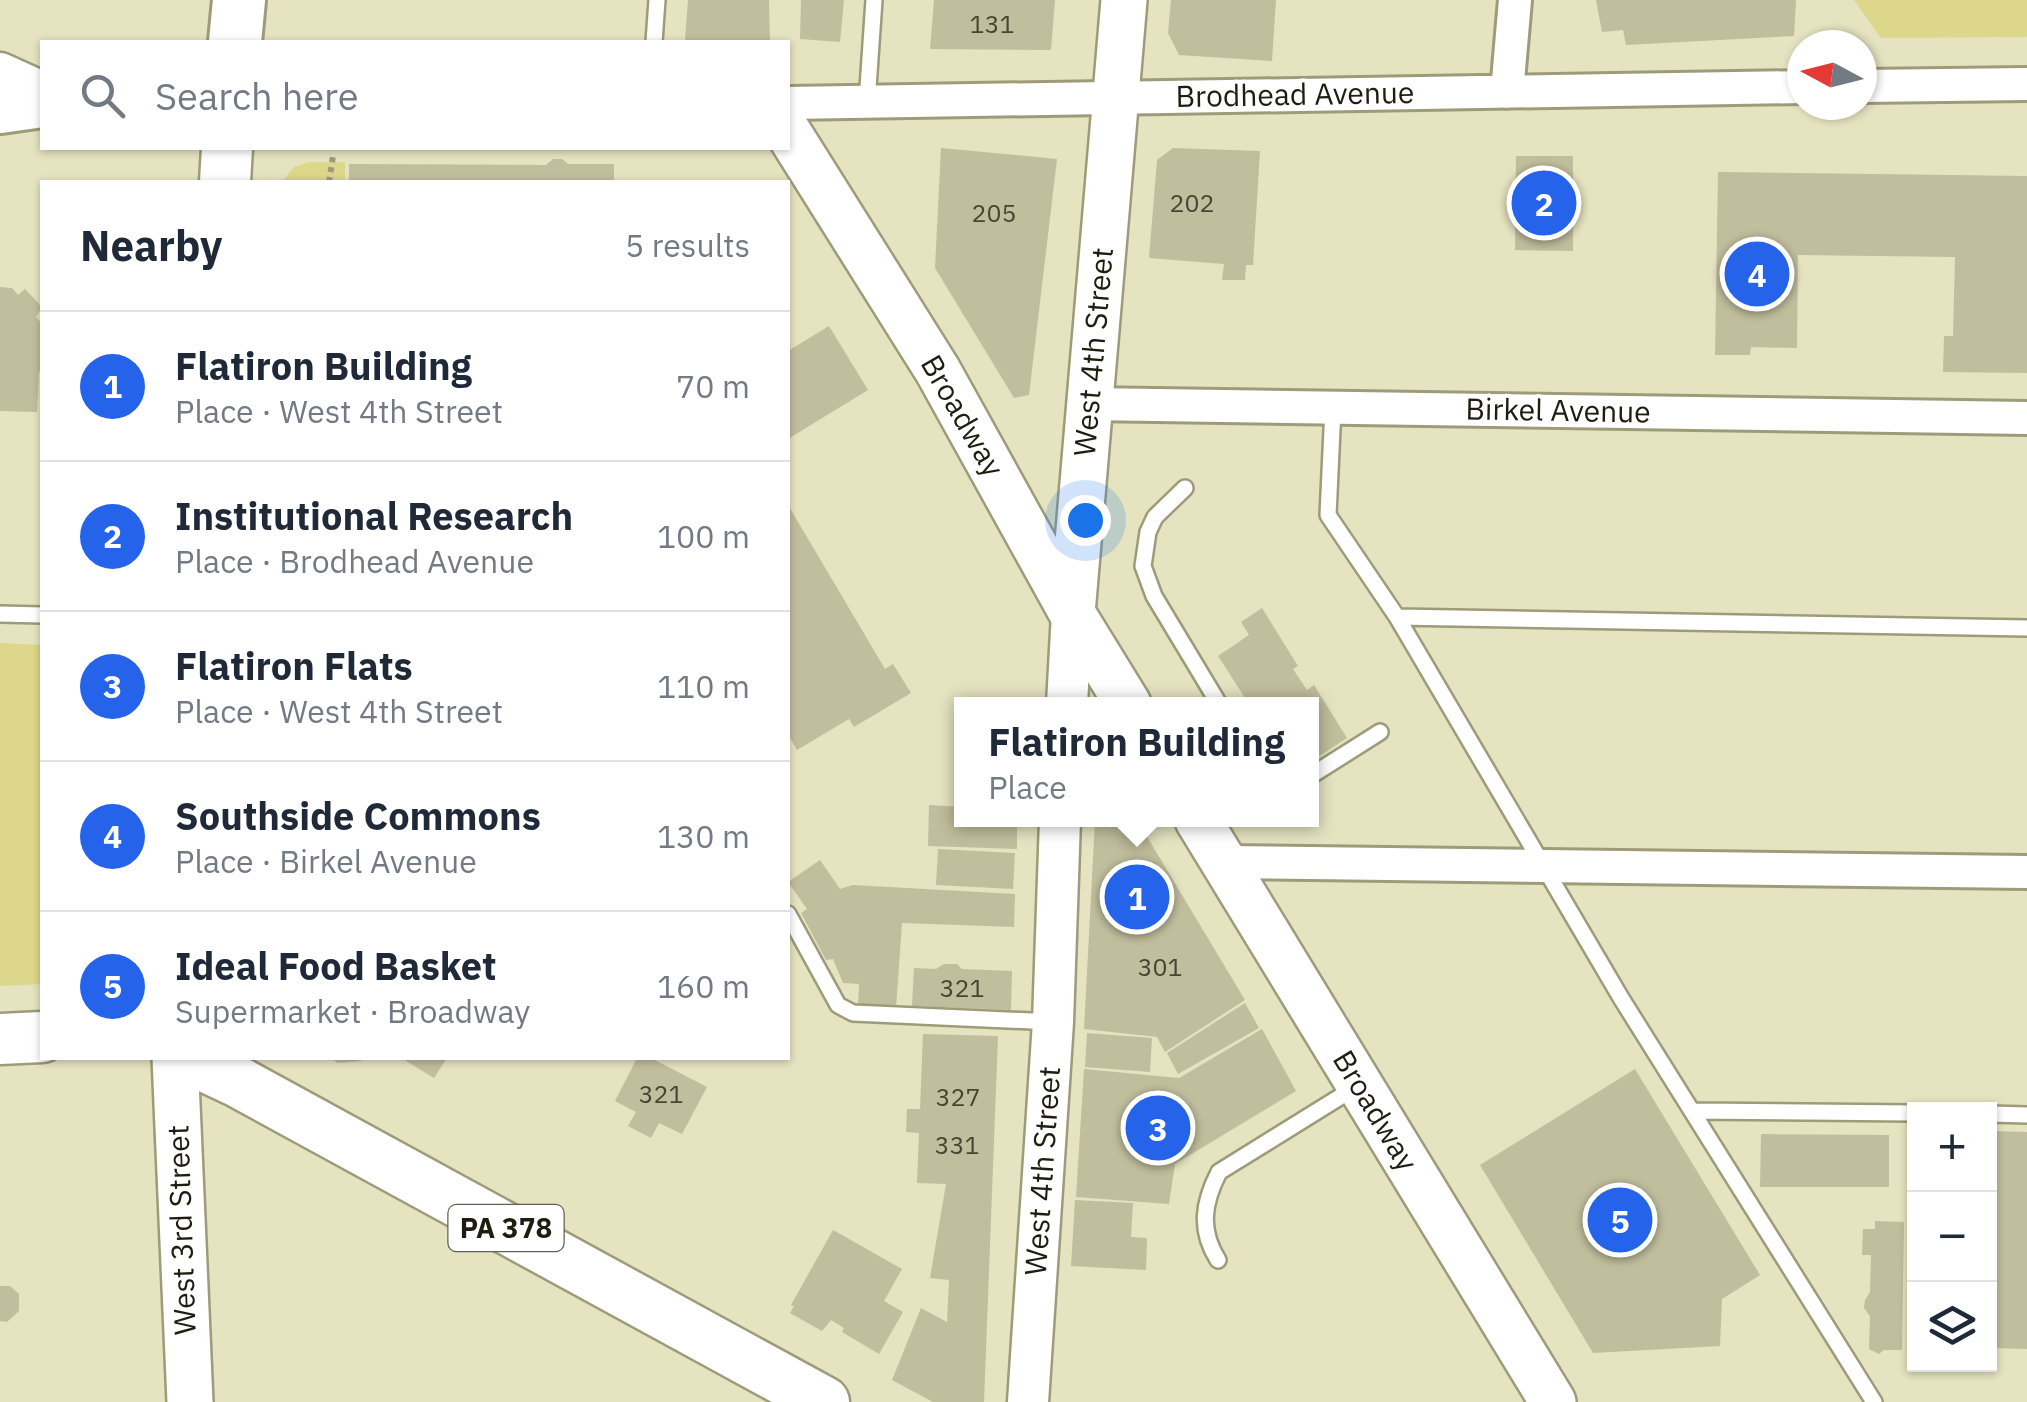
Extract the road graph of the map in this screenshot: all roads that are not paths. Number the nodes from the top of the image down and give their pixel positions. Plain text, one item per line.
1 (239, 0) edge
2 (657, 0) edge
3 (874, 0) edge
4 (1124, 0) edge
5 (1515, 0) edge
6 (235, 40) edge
7 (654, 40) edge
8 (0, 74) edge
9 (2027, 84) edge
10 (1877, 86) edge
11 (1787, 87) edge
12 (40, 91) edge
13 (1507, 92) junction
14 (1116, 98) junction
15 (40, 101) edge
16 (867, 102) junction
17 (790, 103) edge
18 (0, 107) edge
19 (790, 135) edge
20 (227, 150) edge
21 (225, 180) edge
22 (1088, 404) junction
23 (1333, 408) junction
24 (2027, 418) edge
25 (1186, 488) dead end
26 (1072, 613) junction
27 (0, 614) edge
28 (40, 616) edge
29 (1397, 616) junction
30 (2027, 628) edge
31 (1067, 697) edge
32 (1124, 697) edge
33 (1215, 697) edge
34 (1380, 732) dead end
35 (1319, 771) edge
36 (1060, 827) edge
37 (1202, 827) edge
38 (1224, 862) junction
39 (1544, 864) junction
40 (2027, 872) edge
41 (790, 918) edge
42 (1053, 1022) junction
43 (40, 1037) edge
44 (0, 1039) edge
45 (175, 1060) edge
46 (191, 1060) edge
47 (1358, 1086) junction
48 (1692, 1111) junction
49 (1907, 1114) edge
50 (1997, 1114) edge
51 (2027, 1115) edge
52 (1218, 1260) dead end
53 (190, 1402) edge
54 (824, 1402) edge
55 (1028, 1402) edge
56 (1554, 1402) edge
57 (1874, 1402) edge

1 - 6 highway
2 - 7 lane
3 - 16 lane
4 - 14 main road, West 4th Street
5 - 13 street
8 - 12 street
9 - 10 street
11 - 13 street, Brodhead Avenue
13 - 14 street, Brodhead Avenue
14 - 16 street, Brodhead Avenue
14 - 22 main road, West 4th Street
15 - 18 highway
16 - 17 street, Brodhead Avenue
19 - 26 main road, Broadway
20 - 21 main road
22 - 23 street, Birkel Avenue
22 - 26 main road, West 4th Street
23 - 24 street, Birkel Avenue
23 - 29 lane
25 - 33 lane
26 - 31 street, West 4th Street
26 - 32 main road, Broadway
27 - 28 lane
29 - 30 lane
29 - 39 lane
34 - 35 lane
36 - 42 street, West 4th Street
37 - 38 main road, Broadway
38 - 39 street
38 - 47 main road, Broadway
39 - 40 street
39 - 48 lane
41 - 42 lane
42 - 55 street, West 4th Street
43 - 44 main road
45 - 53 main road, West 3rd Street
46 - 54 main road, PA 378
47 - 52 lane
47 - 56 main road, Broadway
48 - 49 lane
48 - 57 lane
50 - 51 lane

